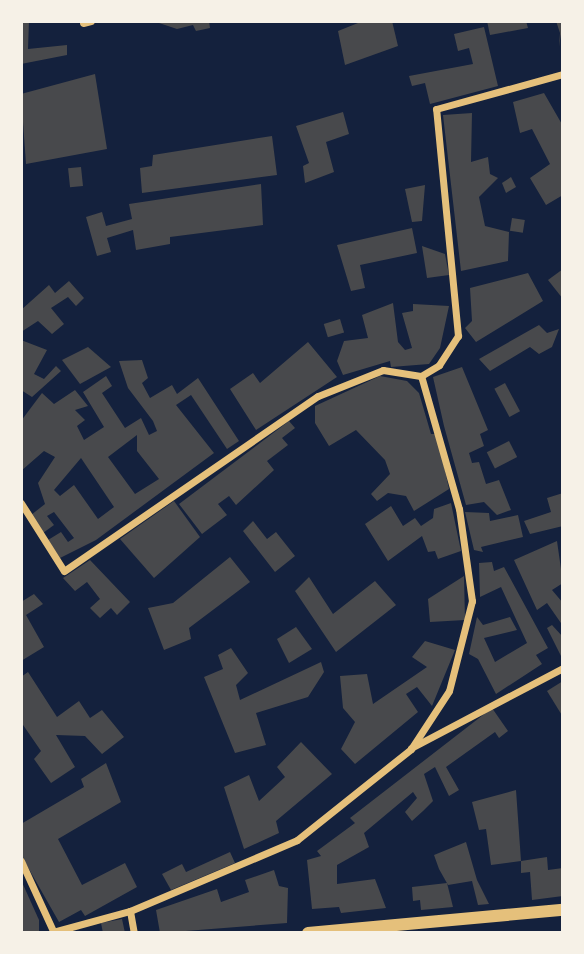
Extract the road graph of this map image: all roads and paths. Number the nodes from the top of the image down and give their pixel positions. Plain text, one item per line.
1 (563, 74) edge
2 (421, 376) junction
3 (21, 503) edge
4 (563, 667) edge
5 (411, 749) junction
6 (21, 861) edge
7 (563, 910) edge
8 (130, 911) junction
9 (54, 932) edge
10 (134, 933) edge
11 (308, 933) edge

1 - 2 street
2 - 3 street
2 - 5 street
4 - 5 street
5 - 8 street
6 - 9 street
7 - 11 street
8 - 9 street
8 - 10 street

